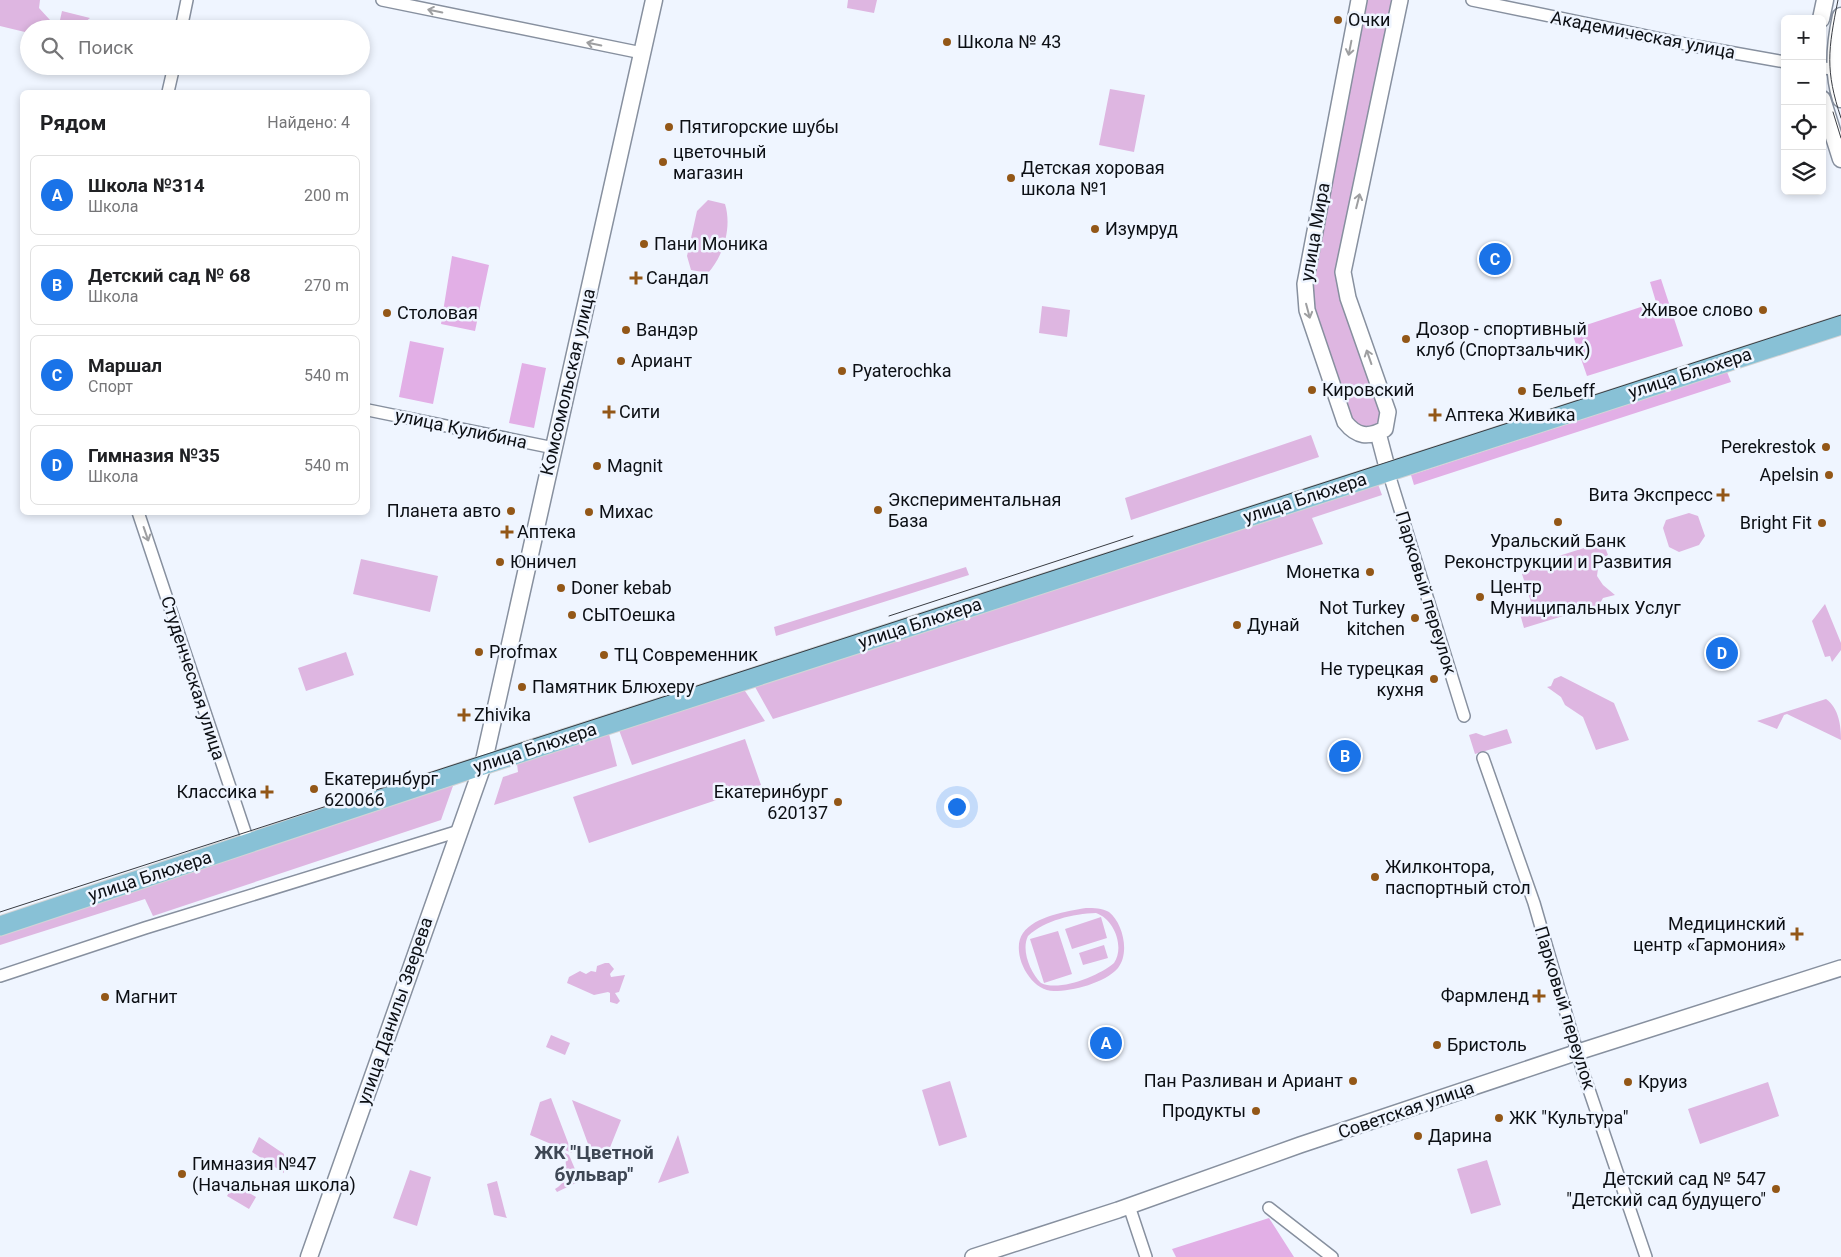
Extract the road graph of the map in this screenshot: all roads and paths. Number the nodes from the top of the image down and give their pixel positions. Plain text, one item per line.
1 (187, 0) edge
2 (382, 0) edge
3 (654, 0) edge
4 (1359, 0) edge
5 (1400, 0) edge
6 (1472, 0) edge
7 (1825, 0) edge
8 (1823, 15) edge
9 (1841, 16) edge
10 (183, 20) edge
11 (642, 53) junction
12 (1781, 61) edge
13 (1829, 68) edge
14 (172, 75) edge
15 (168, 90) edge
16 (1841, 100) edge
17 (1824, 105) edge
18 (1841, 159) edge
19 (1841, 325) edge
20 (370, 410) edge
21 (1378, 433) junction
22 (554, 448) junction
23 (1388, 471) junction
24 (139, 515) edge
25 (1464, 716) dead end
26 (1484, 758) dead end
27 (483, 765) junction
28 (459, 831) junction
29 (249, 844) junction
30 (0, 926) edge
31 (1841, 968) edge
32 (0, 976) edge
33 (1578, 1052) junction
34 (1129, 1206) junction
35 (1269, 1208) dead end
36 (309, 1257) edge
37 (973, 1257) edge
38 (1146, 1257) edge
39 (1332, 1257) edge
40 (1646, 1257) edge

1 - 10 street
11 -> 2 street
3 - 11 main road, Комсомольская улица
4 -> 21 street, улица Мира
21 -> 5 street, улица Мира
6 - 12 street, Академическая улица
7 - 8 main road
9 - 13 main road
11 - 22 main road, Комсомольская улица
13 - 16 main road
14 - 15 street
17 - 18 main road
19 - 23 main road, улица Блюхера
20 - 22 street, улица Кулибина
21 - 23 street
22 - 27 main road, Комсомольская улица
23 - 25 street, Парковый переулок
23 - 27 main road, улица Блюхера
24 -> 29 street, Студенческая улица
26 - 33 street, Парковый переулок
27 - 28 main road, улица Данилы Зверева
27 - 29 main road, улица Блюхера
28 - 32 street
28 - 36 main road, улица Данилы Зверева
29 - 30 main road, улица Блюхера
31 - 33 street, Советская улица
33 - 34 street, Советская улица
33 - 40 street, Парковый переулок
34 - 37 street, Советская улица
34 - 38 street
35 - 39 street

